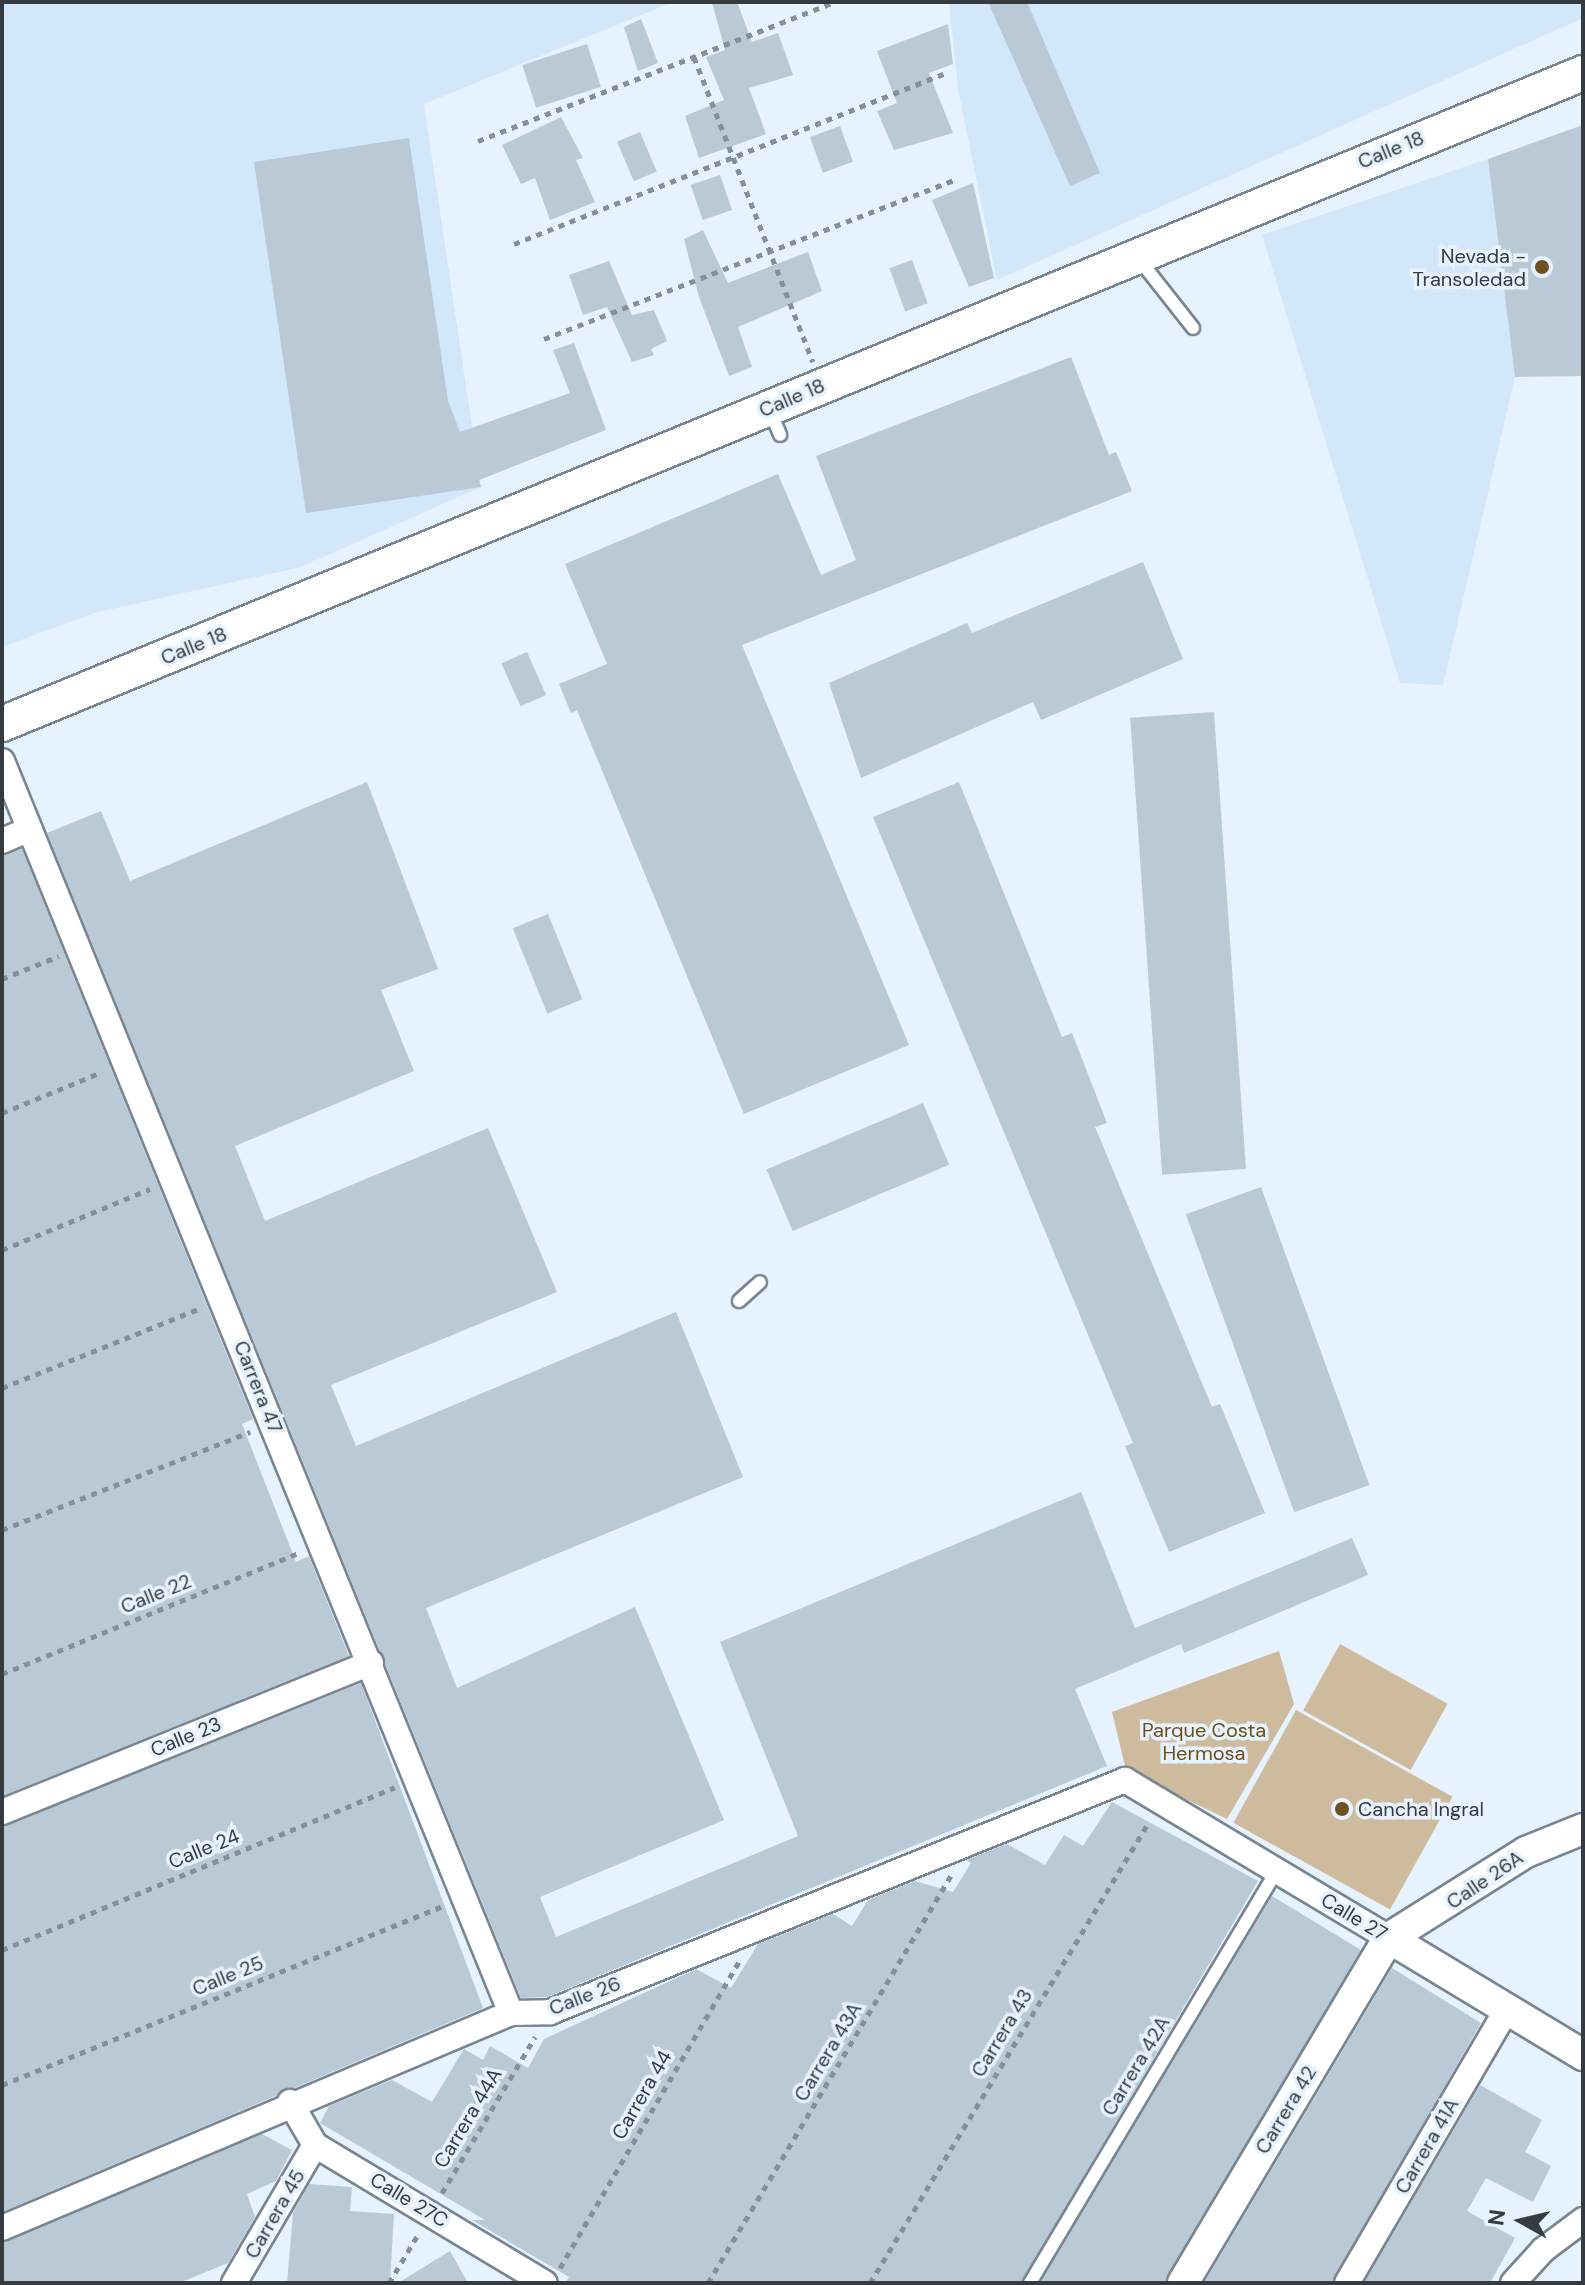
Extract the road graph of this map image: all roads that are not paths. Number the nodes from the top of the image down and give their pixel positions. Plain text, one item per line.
1 (1583, 73) edge
2 (1137, 257) junction
3 (1193, 328) dead end
4 (2, 724) edge
5 (2, 761) edge
6 (30, 829) junction
7 (2, 841) edge
8 (760, 1282) dead end
9 (739, 1301) dead end
10 (371, 1663) junction
11 (1125, 1780) joint
12 (2, 1812) edge
13 (1583, 1829) edge
14 (1277, 1870) junction
15 (1389, 1938) junction
16 (1507, 2009) junction
17 (511, 2013) junction
18 (1583, 2055) edge
19 (290, 2102) junction
20 (315, 2145) junction
21 (1583, 2220) edge
22 (2, 2228) edge
23 (234, 2283) edge
24 (548, 2283) edge
25 (1030, 2283) edge
26 (1183, 2283) edge
27 (1347, 2283) edge
28 (1513, 2283) edge

1 - 2 main road, Calle 18
2 - 3 lane
2 - 4 main road, Calle 18
5 - 6 street, Carrera 47
6 - 7 street
6 - 10 street, Carrera 47
8 - 9 lane
10 - 12 street, Calle 23
10 - 17 street, Carrera 47
11 - 14 street, Calle 27
11 - 17 street, Calle 26
13 - 15 street, Calle 26A
14 - 15 street, Calle 27
14 - 25 lane, Carrera 42A
15 - 16 street, Calle 27
15 - 26 street, Carrera 42
16 - 18 street, Calle 27
16 - 27 street, Carrera 41A
17 - 19 street, Calle 26
19 - 20 street, Calle 27C
19 - 22 street, Calle 26
20 - 23 street, Carrera 45
20 - 24 street, Calle 27C
21 - 28 street

